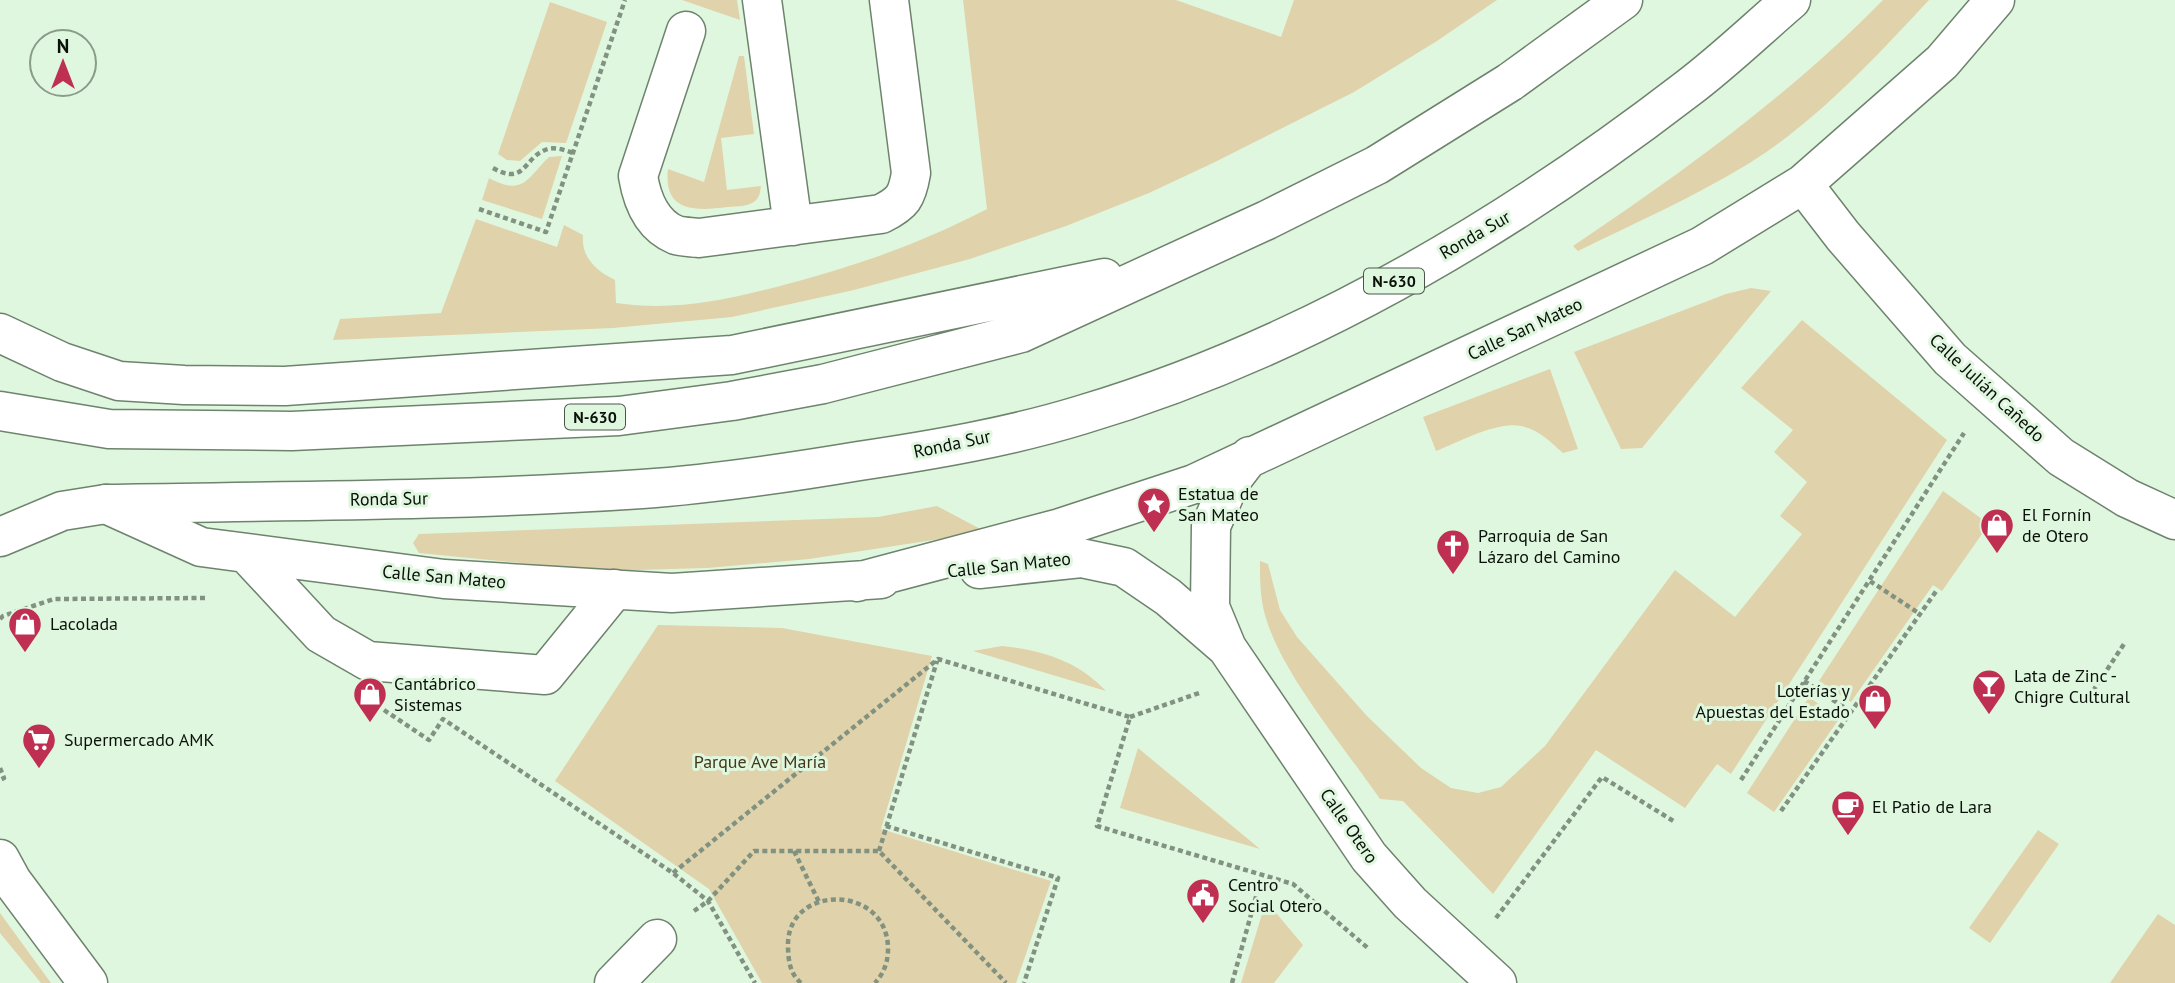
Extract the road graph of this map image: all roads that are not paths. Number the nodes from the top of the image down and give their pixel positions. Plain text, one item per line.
1 (762, 0) edge
2 (889, 0) edge
3 (1623, 0) edge
4 (1790, 0) edge
5 (1995, 0) edge
6 (686, 31) dead end
7 (1803, 184) junction
8 (793, 226) junction
9 (1168, 264) junction
10 (0, 333) edge
11 (0, 411) edge
12 (1250, 456) junction
13 (106, 504) junction
14 (2175, 520) edge
15 (0, 537) edge
16 (246, 553) junction
17 (857, 582) junction
18 (615, 589) junction
19 (1237, 662) junction
20 (0, 859) edge
21 (657, 939) dead end
22 (88, 983) edge
23 (614, 983) edge
24 (1497, 983) edge

1 - 8 main road
2 - 8 main road
3 - 9 main road, N-630
4 - 13 main road, Ronda Sur / N-630
5 - 7 main road, Calle San Mateo
6 - 8 main road
7 - 12 main road, Calle San Mateo
7 - 14 main road, Calle Julián Cañedo
9 - 10 main road
9 - 11 main road, N-630
12 - 17 main road
12 - 19 main road, Calle San Mateo
13 - 15 main road, Ronda Sur / N-630
13 - 16 main road, Calle San Mateo
16 - 18 main road, Calle San Mateo
16 - 18 main road
17 - 18 main road, Calle San Mateo
17 - 19 main road, Calle San Mateo
19 - 24 main road, Calle Otero
20 - 22 main road
21 - 23 main road

